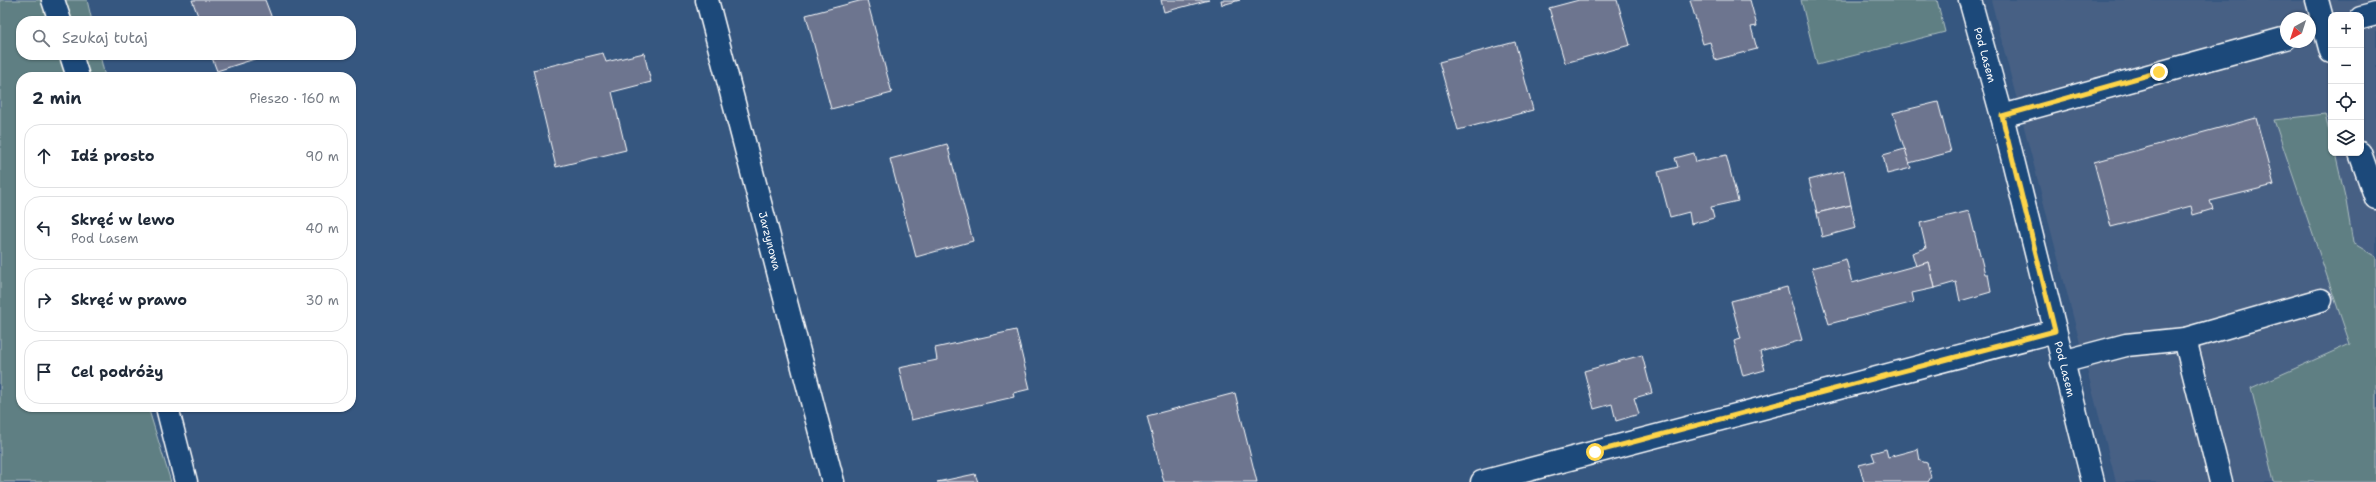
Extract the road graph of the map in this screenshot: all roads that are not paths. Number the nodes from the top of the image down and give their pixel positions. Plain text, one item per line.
1 (53, 0) edge
2 (707, 0) edge
3 (1970, 0) edge
4 (2317, 0) edge
5 (2376, 14) edge
6 (58, 16) edge
7 (2364, 17) edge
8 (2322, 29) edge
9 (2280, 40) edge
10 (2329, 48) edge
11 (73, 60) edge
12 (76, 72) edge
13 (2002, 116) junction
14 (2361, 156) edge
15 (2376, 198) edge
16 (2321, 300) dead end
17 (2055, 331) junction
18 (2185, 339) junction
19 (2062, 362) junction
20 (168, 412) edge
21 (186, 482) edge
22 (833, 482) edge
23 (1482, 482) edge
24 (2093, 482) edge
25 (2221, 482) edge

1 - 6 street
2 - 22 street, Jarzynowa
3 - 13 street, Pod Lasem
4 - 8 street
5 - 7 street
8 - 10 street
9 - 13 street
11 - 12 street
13 - 17 street, Pod Lasem
14 - 15 street
16 - 18 street
17 - 19 street, Pod Lasem
17 - 23 street
18 - 19 street
18 - 25 street
19 - 24 street, Pod Lasem
20 - 21 street

